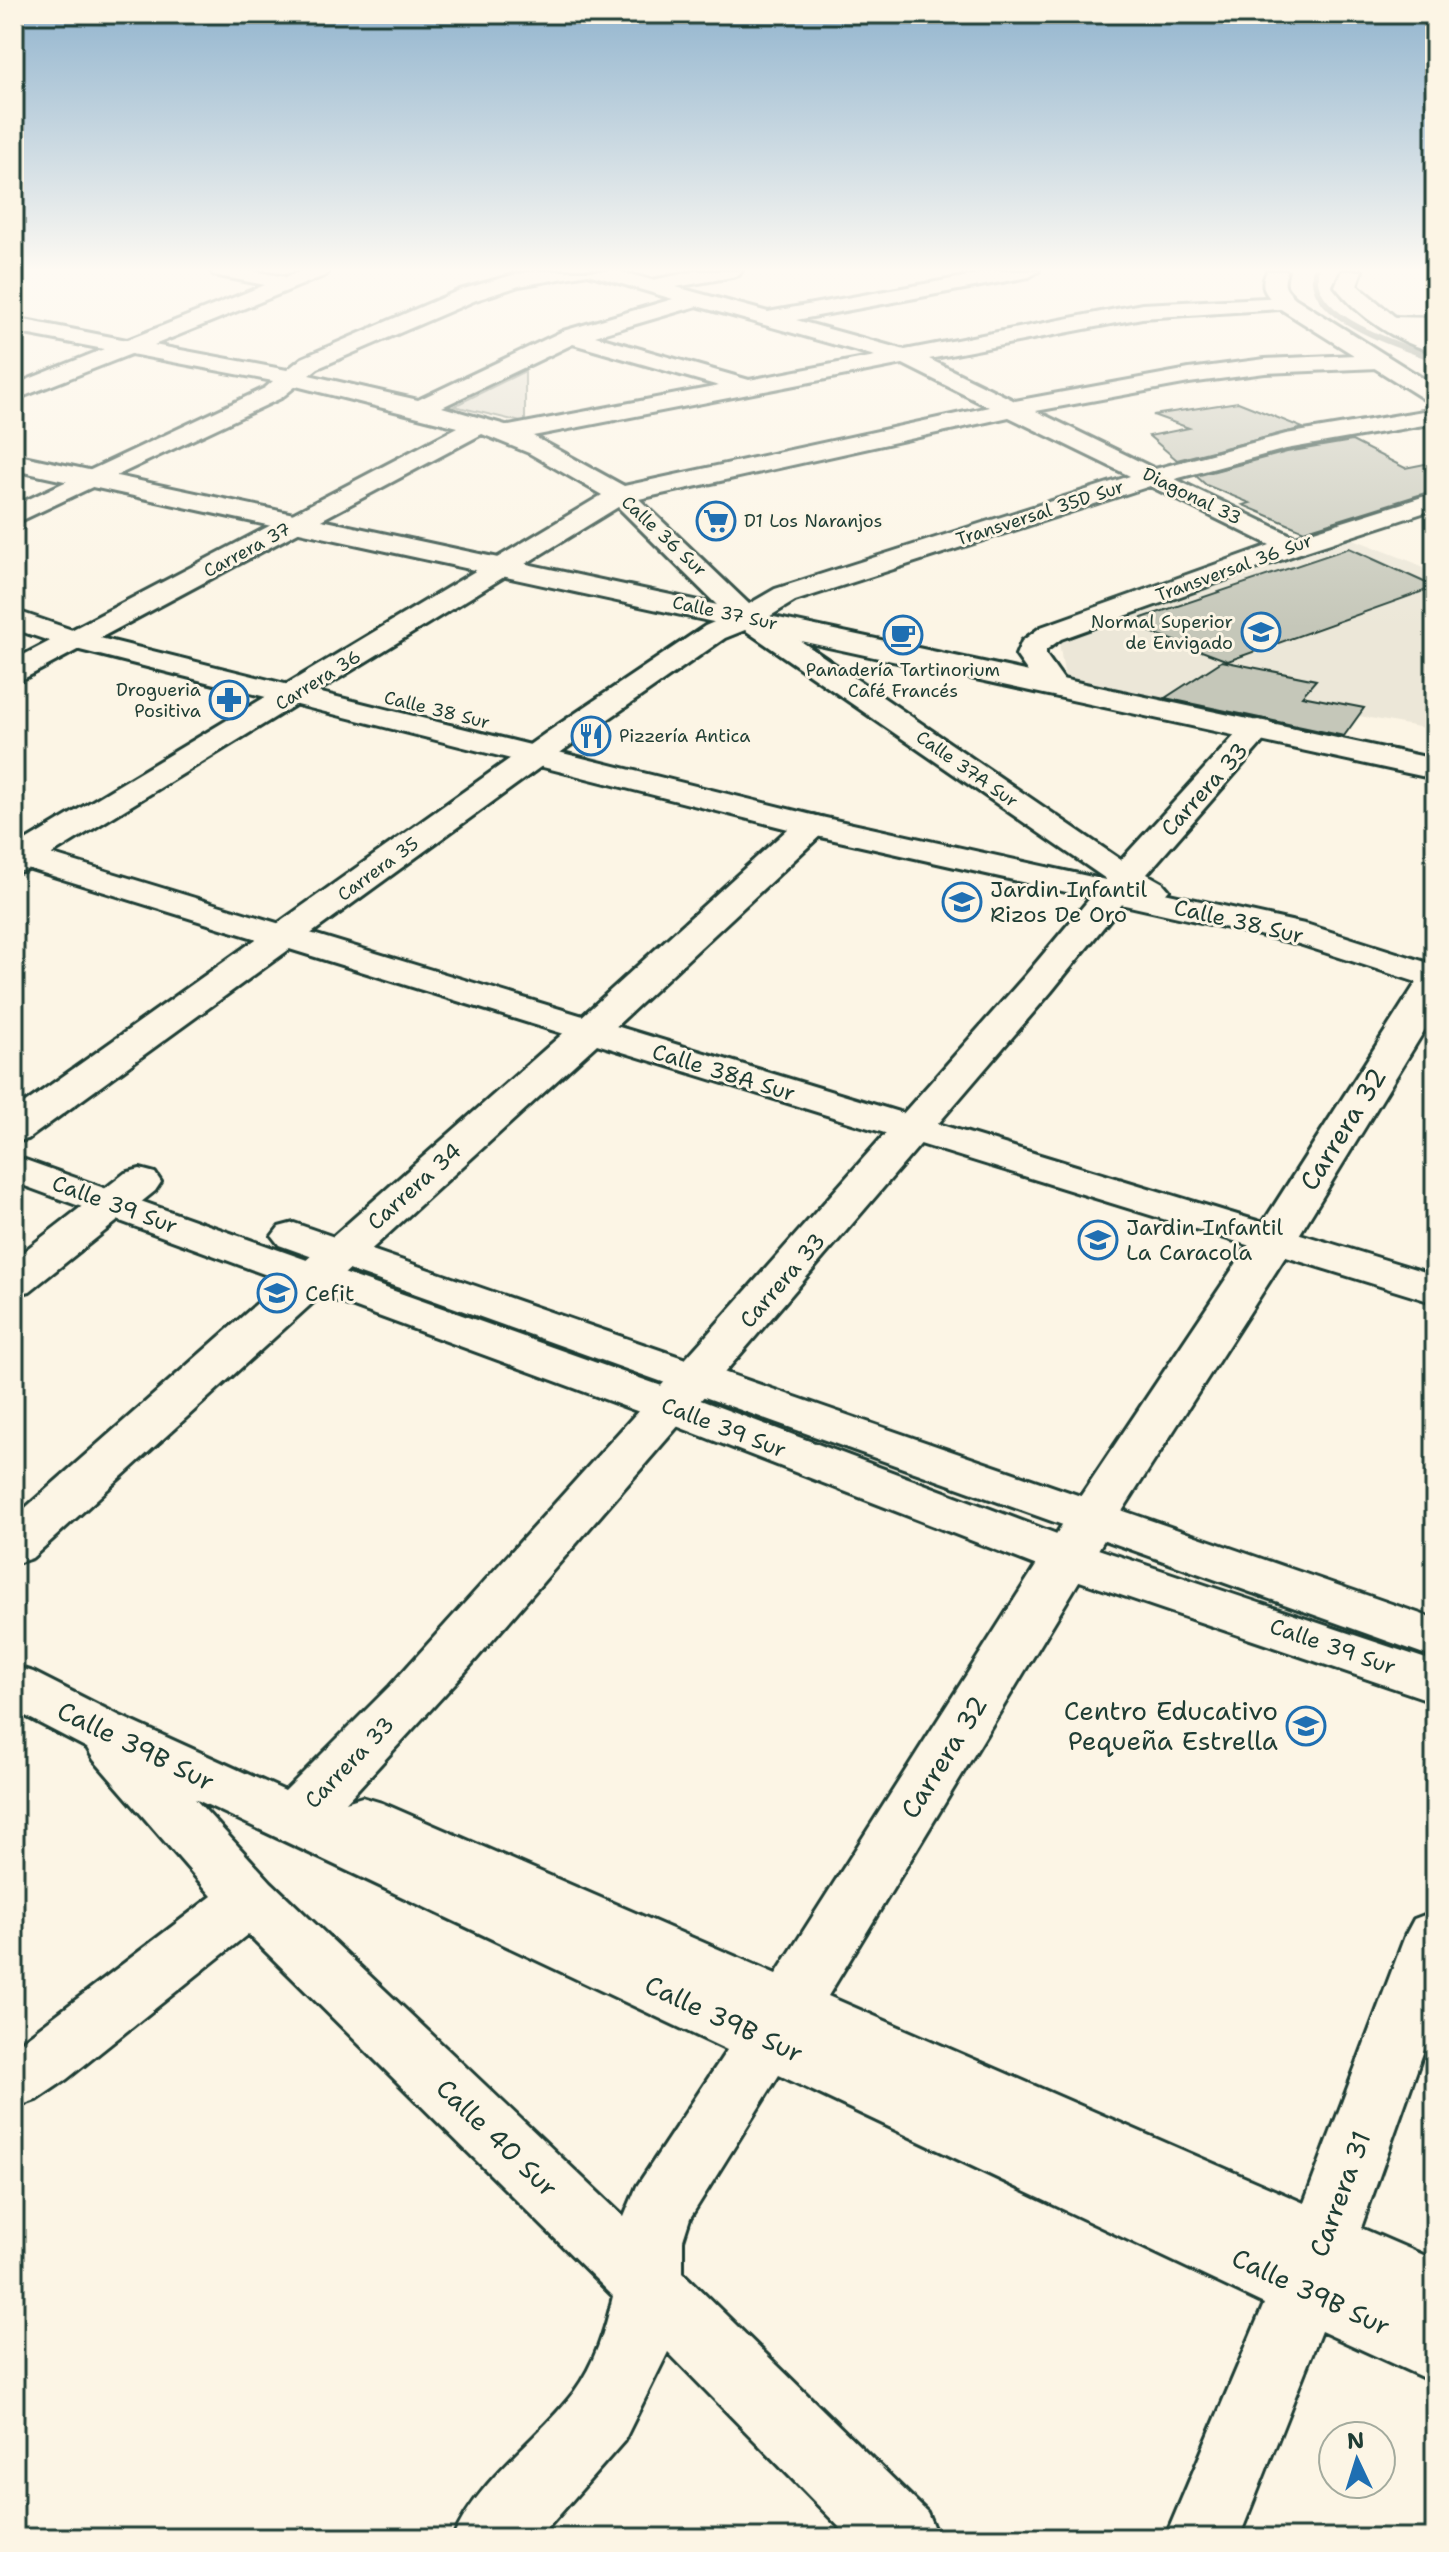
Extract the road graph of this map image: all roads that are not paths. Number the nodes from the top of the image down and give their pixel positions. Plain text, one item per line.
1 (277, 390) edge
2 (344, 390) edge
3 (458, 390) edge
4 (732, 390) edge
5 (977, 390) edge
6 (1115, 390) edge
7 (421, 408) junction
8 (1016, 408) junction
9 (1435, 416) edge
10 (480, 425) junction
11 (508, 434) junction
12 (14, 462) edge
13 (1152, 477) junction
14 (92, 479) junction
15 (620, 495) junction
16 (1435, 501) edge
17 (14, 516) edge
18 (298, 523) junction
19 (1293, 546) junction
20 (500, 567) junction
21 (14, 613) edge
22 (747, 618) junction
23 (14, 619) edge
24 (85, 634) junction
25 (14, 672) edge
26 (1051, 683) junction
27 (306, 688) junction
28 (1258, 729) junction
29 (547, 747) junction
30 (1435, 769) edge
31 (812, 825) junction
32 (853, 832) junction
33 (23, 850) edge
34 (1119, 886) junction
35 (296, 927) junction
36 (1435, 980) edge
37 (599, 1022) junction
38 (922, 1121) junction
39 (14, 1130) edge
40 (14, 1140) edge
41 (14, 1168) edge
42 (127, 1193) junction
43 (1281, 1228) junction
44 (1435, 1262) edge
45 (327, 1264) junction
46 (14, 1281) edge
47 (1435, 1289) edge
48 (683, 1392) junction
49 (1080, 1538) junction
50 (14, 1546) edge
51 (1435, 1639) edge
52 (1435, 1682) edge
53 (14, 1686) edge
54 (101, 1731) junction
55 (304, 1809) junction
56 (250, 1899) junction
57 (1435, 1936) edge
58 (778, 2024) junction
59 (24, 2061) edge
60 (1314, 2266) junction
61 (649, 2286) junction
62 (1435, 2293) edge
63 (1435, 2350) edge
64 (490, 2538) edge
65 (901, 2538) edge
66 (1202, 2538) edge

1 - 14 street
2 - 7 street, Calle 36 Sur
3 - 7 street
4 - 11 street
5 - 8 street, Diagonal 33
6 - 8 street, Carrera 36
7 - 10 street, Calle 36 Sur
8 - 13 street, Diagonal 33
8 - 15 street, Carrera 36
9 - 13 street, Transversal 35D Sur
10 - 11 street, Calle 36 Sur
10 - 18 street, Carrera 37
11 - 15 street, Calle 36 Sur
12 - 14 street, Calle 37 Sur
13 - 19 street, Diagonal 33
13 - 22 street, Transversal 35D Sur
14 - 17 street
14 - 18 street, Calle 37 Sur
15 - 20 street, Carrera 36
15 - 22 street, Calle 36 Sur
16 - 19 street, Transversal 36 Sur
18 - 20 street, Calle 37 Sur
18 - 24 street, Carrera 37
19 - 26 street, Transversal 36 Sur
20 - 22 street, Calle 37 Sur
20 - 27 street, Carrera 36
21 - 24 street, Calle 38 Sur
22 - 26 street, Calle 37 Sur
22 - 29 street, Carrera 35
22 - 34 street, Calle 37A Sur
23 - 24 street, Calle 38 Sur
24 - 25 street, Carrera 37
24 - 27 street, Calle 38 Sur
26 - 28 street, Calle 37 Sur
27 - 29 street, Calle 38 Sur
27 - 33 street, Carrera 36
28 - 30 street, Calle 37 Sur
28 - 34 street, Carrera 33
29 - 31 street, Calle 38 Sur
29 - 32 street, Calle 38 Sur
29 - 35 street, Carrera 35
31 - 32 street, Calle 38 Sur
31 - 37 street, Carrera 34
32 - 34 street, Calle 38 Sur
33 - 35 street, Calle 38A Sur
34 - 36 street, Calle 38 Sur
34 - 38 street, Carrera 33
35 - 37 street, Calle 38A Sur
35 - 39 street, Carrera 35
36 - 43 street, Carrera 32
37 - 38 street, Calle 38A Sur
37 - 45 street, Carrera 34
38 - 43 street, Calle 38A Sur
38 - 48 street, Carrera 33
40 - 42 street, Calle 39 Sur
41 - 42 street, Calle 39 Sur
42 - 45 street, Calle 39 Sur
42 - 46 street
43 - 44 street, Calle 38A Sur
43 - 47 street, Calle 38A Sur
43 - 49 street, Carrera 32
45 - 48 street, Calle 39 Sur
45 - 50 street, Carrera 34
48 - 49 street, Calle 39 Sur
48 - 55 street, Carrera 33
49 - 51 street, Calle 39 Sur
49 - 52 street, Calle 39 Sur
49 - 58 street, Carrera 32
53 - 54 street, Calle 39B Sur
54 - 55 street, Calle 39B Sur
54 - 56 street, Calle 40 Sur
55 - 58 street, Calle 39B Sur
56 - 59 street
56 - 61 street, Calle 40 Sur
57 - 60 street, Carrera 31
58 - 60 street, Calle 39B Sur
58 - 61 street, Carrera 32
60 - 62 street, Calle 39B Sur
60 - 63 street, Calle 39B Sur
60 - 66 street, Carrera 31
61 - 64 street, Carrera 32
61 - 65 street, Calle 40 Sur

